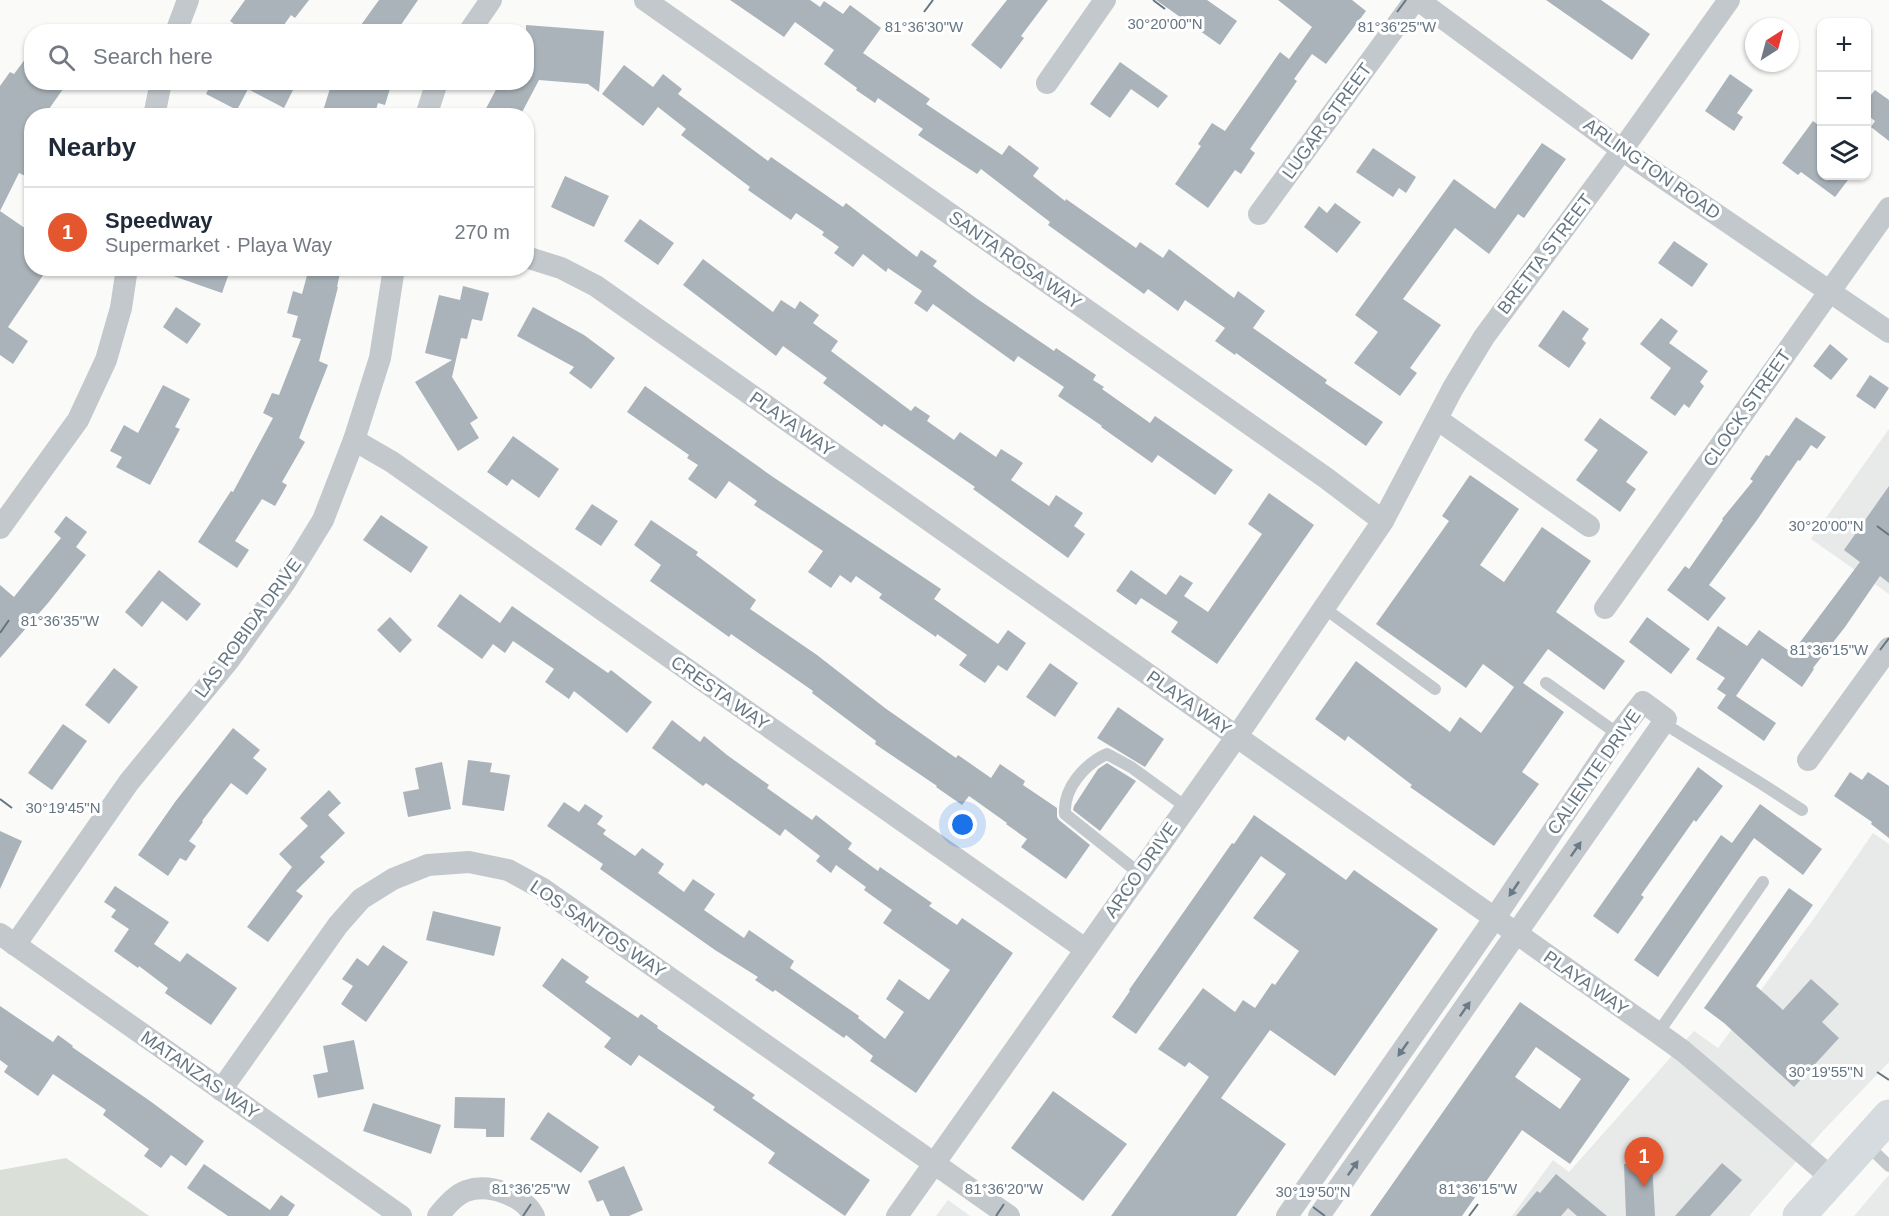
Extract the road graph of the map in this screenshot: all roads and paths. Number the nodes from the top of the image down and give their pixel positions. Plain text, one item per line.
1 (188, 0) edge
2 (491, 0) edge
3 (645, 0) edge
4 (1105, 0) edge
5 (1416, 0) edge
6 (1729, 0) edge
7 (179, 24) edge
8 (474, 24) edge
9 (1047, 82) dead end
10 (159, 90) edge
11 (434, 90) edge
12 (155, 108) edge
13 (429, 108) edge
14 (1622, 150) junction
15 (1889, 208) edge
16 (1259, 214) dead end
17 (534, 260) edge
18 (126, 276) edge
19 (393, 276) edge
20 (1829, 291) junction
21 (1889, 332) edge
22 (1437, 419) junction
23 (354, 440) junction
24 (1383, 521) junction
25 (1589, 526) dead end
26 (0, 528) edge
27 (1324, 608) junction
28 (1605, 608) dead end
29 (1889, 648) edge
30 (1546, 683) dead end
31 (1434, 689) dead end
32 (1663, 723) junction
33 (1618, 734) junction
34 (1236, 736) junction
35 (1809, 760) dead end
36 (1186, 807) junction
37 (1802, 810) dead end
38 (1139, 873) junction
39 (1763, 882) dead end
40 (1494, 919) junction
41 (1517, 935) junction
42 (7, 939) edge
43 (1085, 949) junction
44 (1658, 1033) junction
45 (221, 1090) junction
46 (1889, 1116) edge
47 (1865, 1143) junction
48 (934, 1164) junction
49 (1889, 1166) edge
50 (1833, 1179) junction
51 (1303, 1193) junction
52 (1322, 1212) edge
53 (401, 1216) edge
54 (438, 1216) edge
55 (534, 1216) edge
56 (897, 1216) edge
57 (1009, 1216) edge
58 (1287, 1216) edge
59 (1799, 1216) edge

1 - 7 street
2 - 8 street
3 - 24 street, SANTA ROSA WAY
4 - 9 street
5 - 14 street, ARLINGTON ROAD
5 - 16 street, LUGAR STREET
6 - 14 street, BRETTA STREET
10 - 12 street
11 - 13 street
14 - 20 street, ARLINGTON ROAD
14 - 22 street, BRETTA STREET
15 - 20 street, CLOCK STREET
17 - 34 street, PLAYA WAY
18 - 26 street
19 - 23 street, LAS ROBIDA DRIVE
20 - 21 street, ARLINGTON ROAD
20 - 28 street, CLOCK STREET
22 - 24 street, BRETTA STREET
22 - 25 street
23 - 42 street, LAS ROBIDA DRIVE
23 - 43 street, CRESTA WAY
24 - 27 street, ARCO DRIVE
27 - 31 lane
27 - 34 street, ARCO DRIVE
29 - 35 street
30 - 33 lane
32 - 33 street, CALIENTE DRIVE
32 - 37 lane
41 -> 32 street, CALIENTE DRIVE
33 -> 40 street, CALIENTE DRIVE
34 - 36 street, ARCO DRIVE
34 - 40 street, PLAYA WAY
36 - 38 street, ARCO DRIVE
36 - 38 lane
38 - 43 street, ARCO DRIVE
39 - 44 lane
40 - 41 street, PLAYA WAY
40 -> 51 street, CALIENTE DRIVE
41 - 44 street, PLAYA WAY
52 -> 41 street, CALIENTE DRIVE
42 - 45 street, MATANZAS WAY
43 - 48 street, ARCO DRIVE
44 - 50 street, PLAYA WAY
45 - 48 street, LOS SANTOS WAY
45 - 53 street, MATANZAS WAY
46 - 47 main road
47 - 49 lane
47 - 50 main road
48 - 56 street, ARCO DRIVE
48 - 57 street, LOS SANTOS WAY
50 - 59 main road
51 - 52 street
51 - 58 street, CALIENTE DRIVE
54 - 55 street

